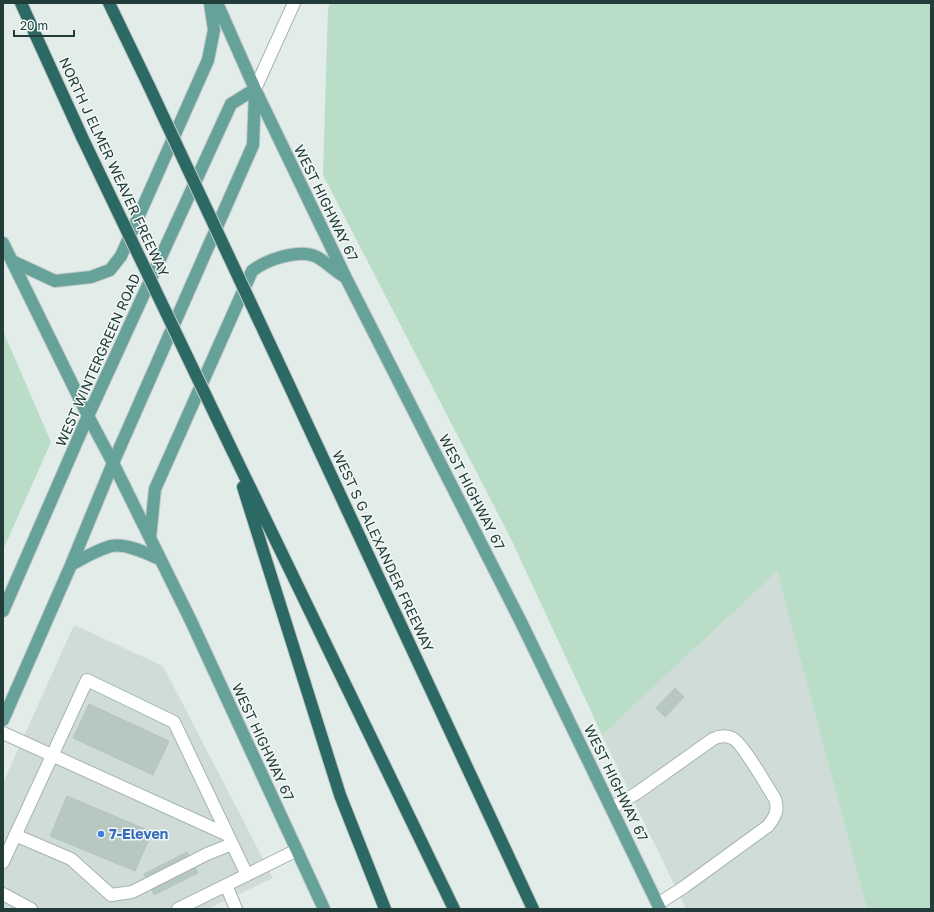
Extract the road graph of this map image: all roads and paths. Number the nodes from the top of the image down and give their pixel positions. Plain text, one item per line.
1 (21, 3) edge
2 (110, 3) edge
3 (210, 3) edge
4 (217, 3) edge
5 (294, 3) edge
6 (255, 89) junction
7 (3, 243) edge
8 (12, 261) junction
9 (346, 278) junction
10 (88, 416) junction
11 (230, 446) junction
12 (113, 463) junction
13 (150, 538) junction
14 (161, 560) junction
15 (71, 564) junction
16 (3, 611) edge
17 (3, 720) edge
18 (3, 733) edge
19 (52, 756) junction
20 (612, 808) junction
21 (15, 835) junction
22 (230, 839) junction
23 (297, 850) junction
24 (4, 857) edge
25 (247, 875) junction
26 (226, 885) junction
27 (3, 894) edge
28 (659, 907) edge
29 (31, 909) edge
30 (178, 909) edge
31 (236, 909) edge
32 (324, 909) edge
33 (385, 909) edge
34 (454, 909) edge
35 (533, 909) edge

1 - 11 highway, NORTH J ELMER WEAVER FREEWAY, bridge
2 - 35 highway, WEST S G ALEXANDER FREEWAY, bridge
3 - 8 main road
4 - 6 main road, WEST HIGHWAY 67
5 - 6 street
6 - 9 main road, WEST HIGHWAY 67
6 - 10 main road, WEST WINTERGREEN ROAD
6 - 12 main road
7 - 8 main road, WEST HIGHWAY 67
8 - 10 main road, WEST HIGHWAY 67
9 - 13 main road
9 - 20 main road, WEST HIGHWAY 67
10 - 12 main road, WEST HIGHWAY 67
10 - 16 main road, WEST WINTERGREEN ROAD
11 - 33 highway
11 - 34 highway
12 - 13 main road, WEST HIGHWAY 67
12 - 15 main road
13 - 14 main road, WEST HIGHWAY 67
14 - 15 main road
14 - 23 main road, WEST HIGHWAY 67
15 - 17 main road
18 - 19 street
19 - 21 street
19 - 22 street
19 - 22 street
20 - 28 main road, WEST HIGHWAY 67
20 - 28 street
21 - 22 street
21 - 24 street
22 - 25 street
23 - 25 street
23 - 32 main road, WEST HIGHWAY 67
25 - 26 street
26 - 30 street
26 - 31 street
27 - 29 street

